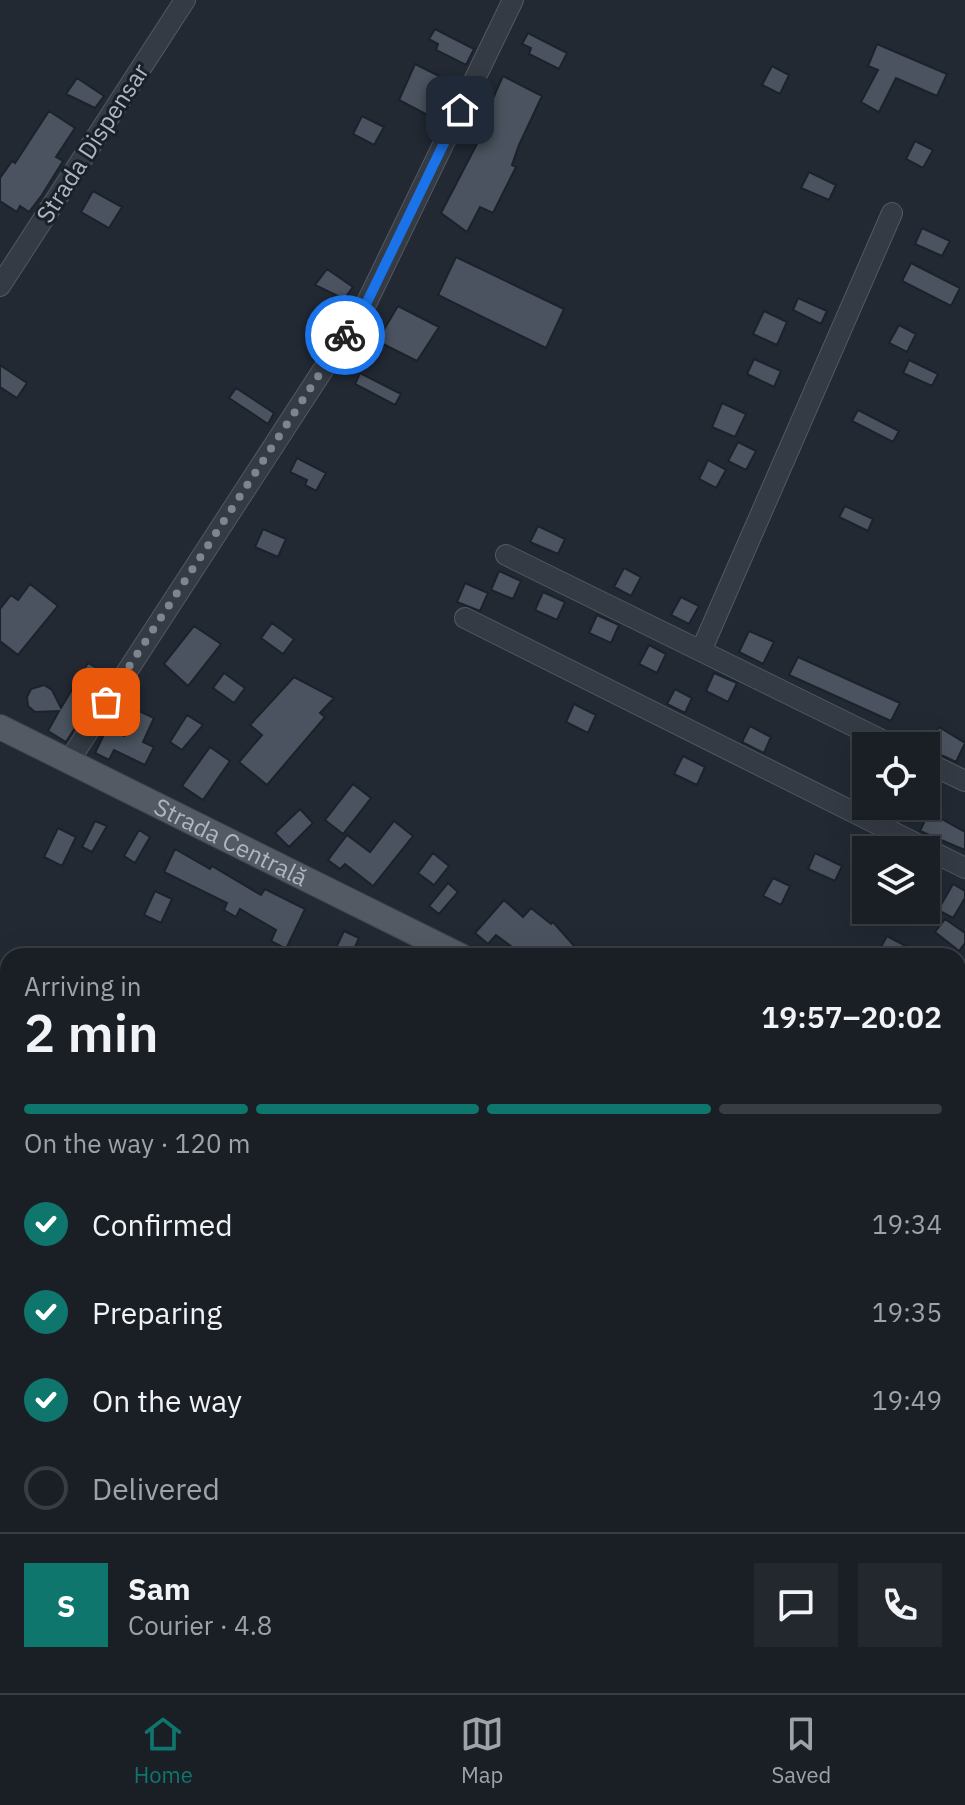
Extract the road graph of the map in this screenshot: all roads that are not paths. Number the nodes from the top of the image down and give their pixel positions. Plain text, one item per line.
1 (185, 0) edge
2 (513, 0) edge
3 (892, 213) dead end
4 (0, 286) edge
5 (506, 555) dead end
6 (465, 618) dead end
7 (701, 651) junction
8 (0, 727) edge
9 (866, 732) edge
10 (69, 761) junction
11 (940, 769) edge
12 (965, 781) edge
13 (965, 868) edge
14 (445, 948) edge

1 - 4 street, Strada Dispensar
2 - 10 street
3 - 7 street
5 - 7 street
6 - 13 street
7 - 9 street
8 - 10 main road, Strada Centrală
10 - 14 main road, Strada Centrală
11 - 12 street

